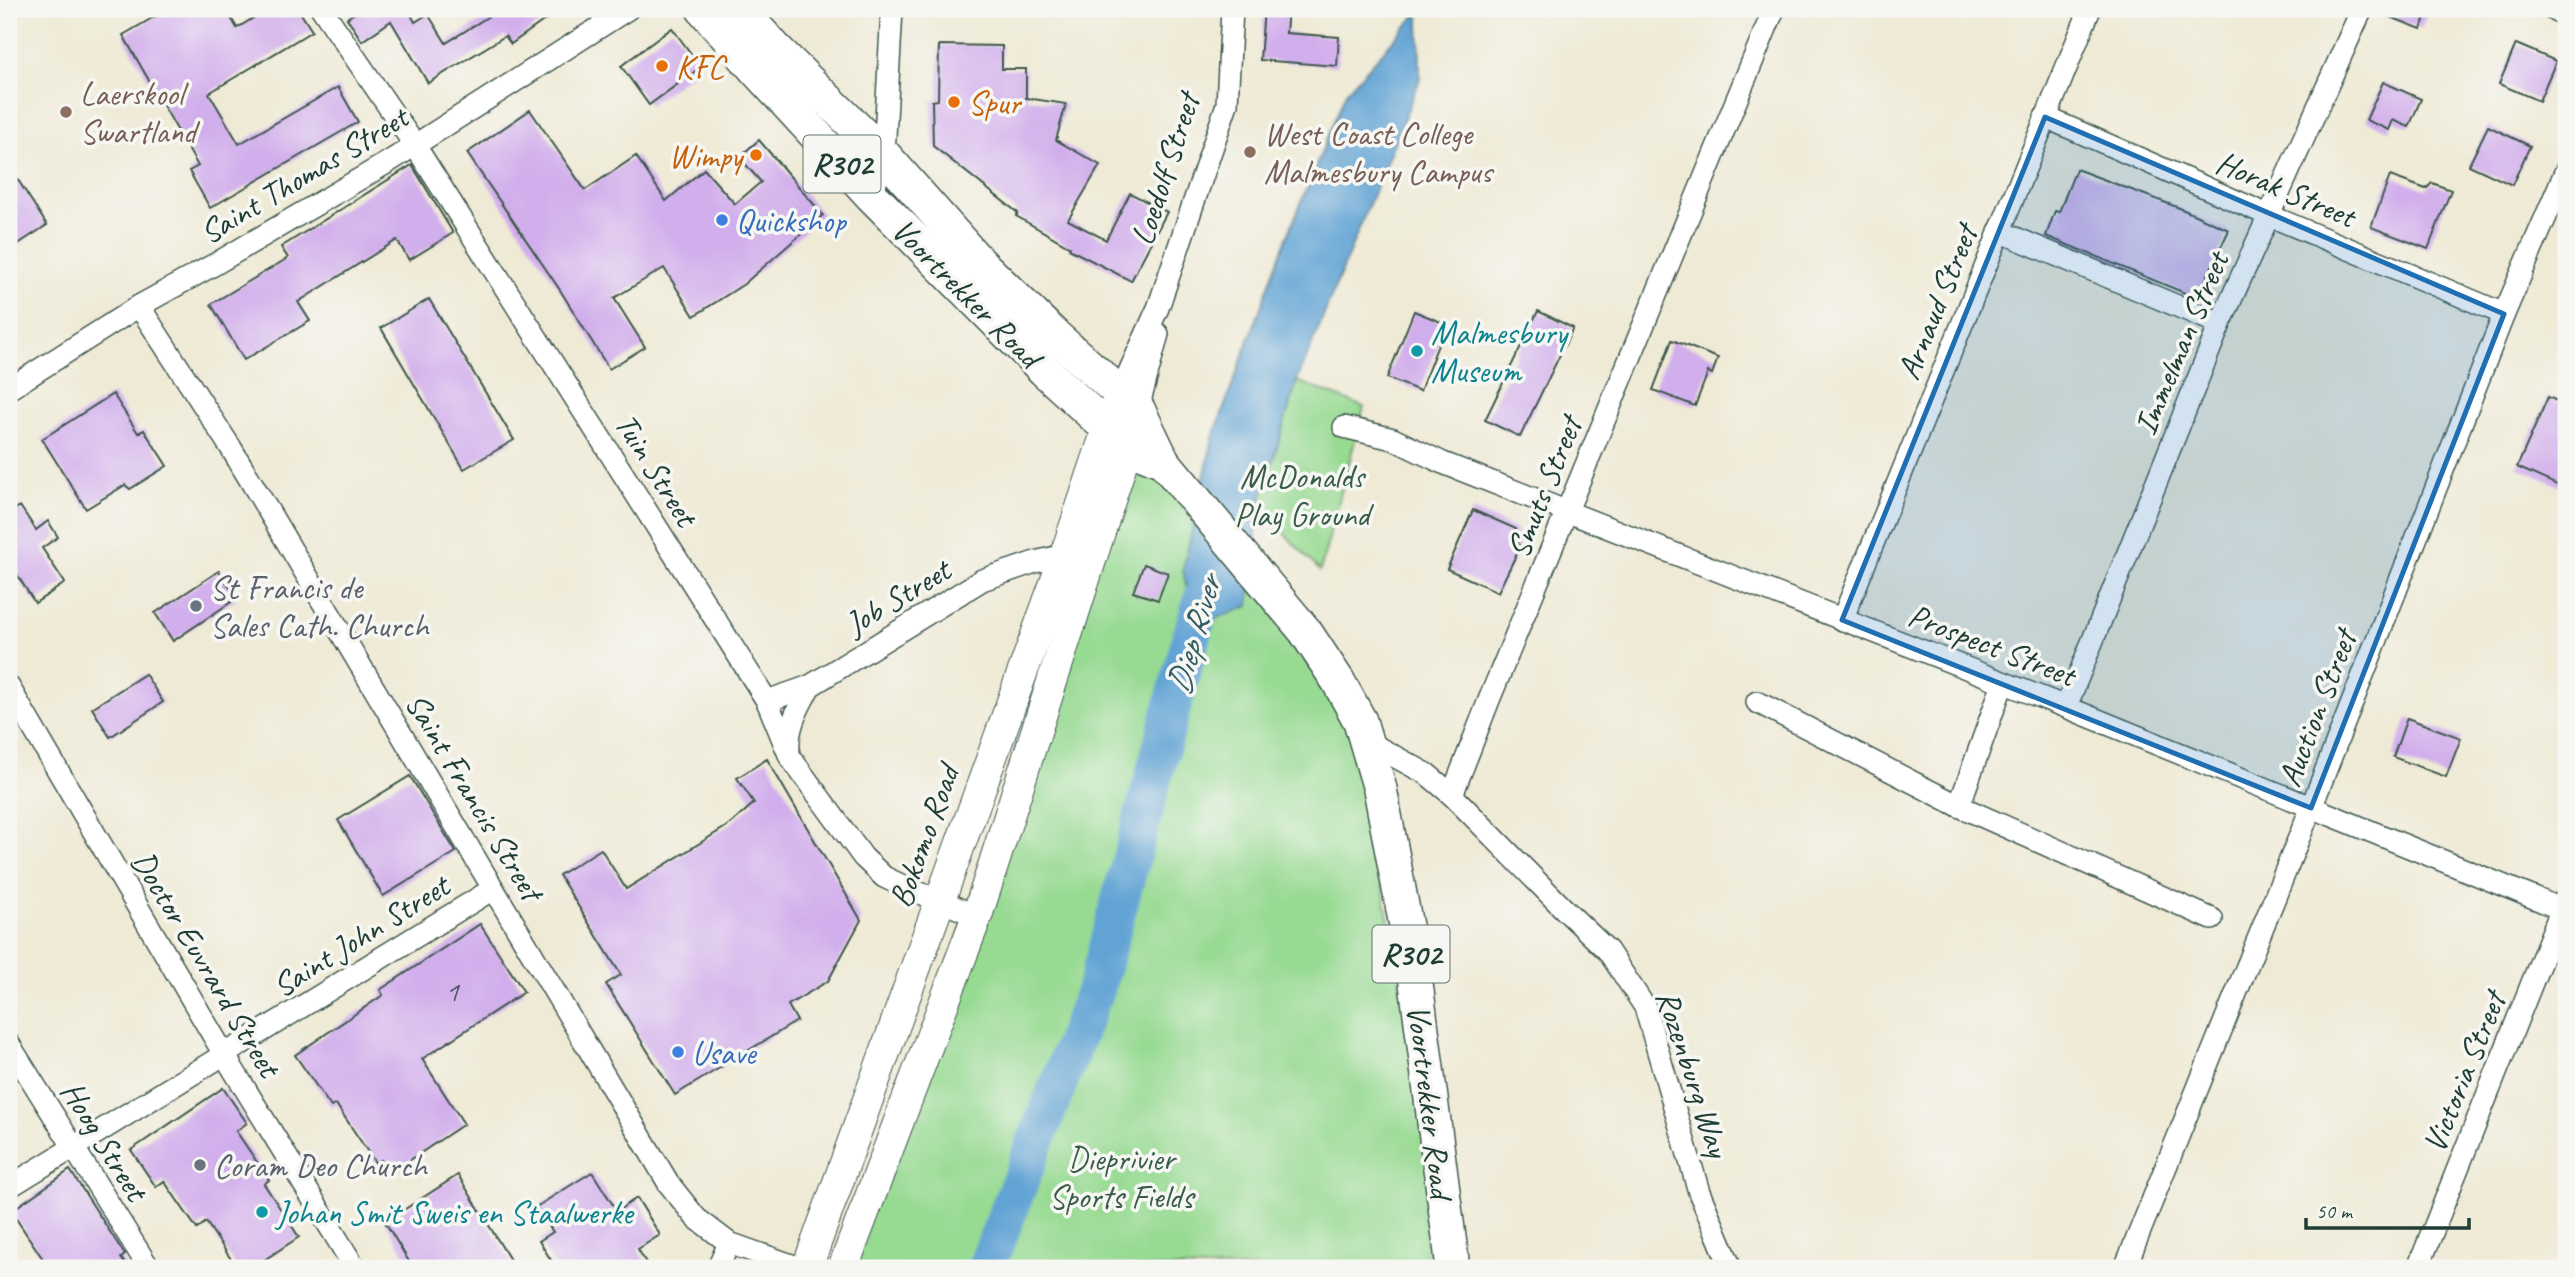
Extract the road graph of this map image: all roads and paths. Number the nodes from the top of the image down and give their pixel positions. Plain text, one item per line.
1 (322, 9) edge
2 (628, 9) edge
3 (703, 9) edge
4 (739, 9) edge
5 (892, 9) edge
6 (1232, 9) edge
7 (1774, 9) edge
8 (2090, 9) edge
9 (2362, 9) edge
10 (2552, 9) edge
11 (2566, 15) edge
12 (2045, 117) junction
13 (414, 144) junction
14 (884, 155) junction
15 (2566, 170) edge
16 (872, 196) junction
17 (2268, 215) junction
18 (1999, 230) junction
19 (139, 306) junction
20 (2504, 314) junction
21 (2220, 324) junction
22 (9, 389) edge
23 (1129, 401) junction
24 (1344, 426) dead end
25 (1118, 438) junction
26 (1163, 461) junction
27 (1567, 512) junction
28 (1065, 555) junction
29 (1842, 620) junction
30 (2003, 682) junction
31 (810, 686) junction
32 (9, 687) edge
33 (767, 701) junction
34 (1758, 702) dead end
35 (2066, 707) junction
36 (1368, 742) junction
37 (790, 757) junction
38 (1452, 795) junction
39 (1959, 806) junction
40 (2311, 808) junction
41 (493, 888) junction
42 (938, 901) junction
43 (2565, 906) edge
44 (977, 916) junction
45 (2212, 919) dead end
46 (9, 1044) edge
47 (225, 1056) junction
48 (72, 1146) junction
49 (9, 1187) edge
50 (729, 1243) junction
51 (149, 1268) edge
52 (355, 1268) edge
53 (718, 1268) edge
54 (800, 1268) edge
55 (807, 1268) edge
56 (843, 1268) edge
57 (1453, 1268) edge
58 (1731, 1268) edge
59 (2125, 1268) edge
60 (2418, 1268) edge

1 - 13 street, Tuin Street
2 - 13 street, Saint Thomas Street
3 - 16 main road, Voortrekker Road / R302
4 - 14 main road, Voortrekker Road / R302
5 - 14 street
6 - 23 street, Loedolf Street
7 - 27 street, Smuts Street
8 - 12 street, Arnaud Street
9 - 17 street, Immelman Street
10 - 11 street
12 - 17 street, Horak Street
12 - 18 street, Arnaud Street
13 - 19 street, Saint Thomas Street
13 - 33 street, Tuin Street
14 - 16 street
14 - 23 main road, Voortrekker Road / R302
15 - 20 street, Auction Street
16 - 25 main road, Voortrekker Road / R302
17 - 20 street, Horak Street
17 - 21 street, Immelman Street
18 - 21 street
18 - 29 street, Arnaud Street
19 - 22 street, Saint Thomas Street
19 - 41 street, Saint Francis Street
20 - 40 street, Auction Street
21 - 35 street, Immelman Street
23 - 25 main road
23 - 26 main road, Voortrekker Road / R302
24 - 27 street, Prospect Street
25 - 26 main road, Voortrekker Road / R302
25 - 28 main road, Bokomo Road
25 - 44 main road
26 - 36 main road, Voortrekker Road / R302
27 - 29 street, Prospect Street
27 - 38 street, Smuts Street
28 - 31 street, Job Street
28 - 42 main road, Bokomo Road
29 - 30 street, Prospect Street
30 - 35 street, Prospect Street
30 - 39 street
31 - 33 street, Job Street
31 - 37 street
32 - 47 street, Doctor Euvrard Street
33 - 37 street, Tuin Street
34 - 39 street
35 - 40 street, Prospect Street
36 - 38 street, Rozenburg Way
36 - 57 main road, Voortrekker Road / R302
37 - 42 street, Tuin Street
38 - 58 street, Rozenburg Way
39 - 45 street
40 - 43 street, Prospect Street
40 - 59 street, Auction Street
41 - 47 street, Saint John Street
41 - 50 street, Saint Francis Street
42 - 44 street, Tuin Street
42 - 55 main road, Bokomo Road
43 - 60 street, Victoria Street
44 - 56 main road
46 - 48 street, Hoog Street
47 - 48 street, Saint John Street
47 - 52 street, Doctor Euvrard Street
48 - 49 street, Saint John Street
48 - 51 street, Hoog Street
50 - 53 street
50 - 54 street, Saint Francis Street

